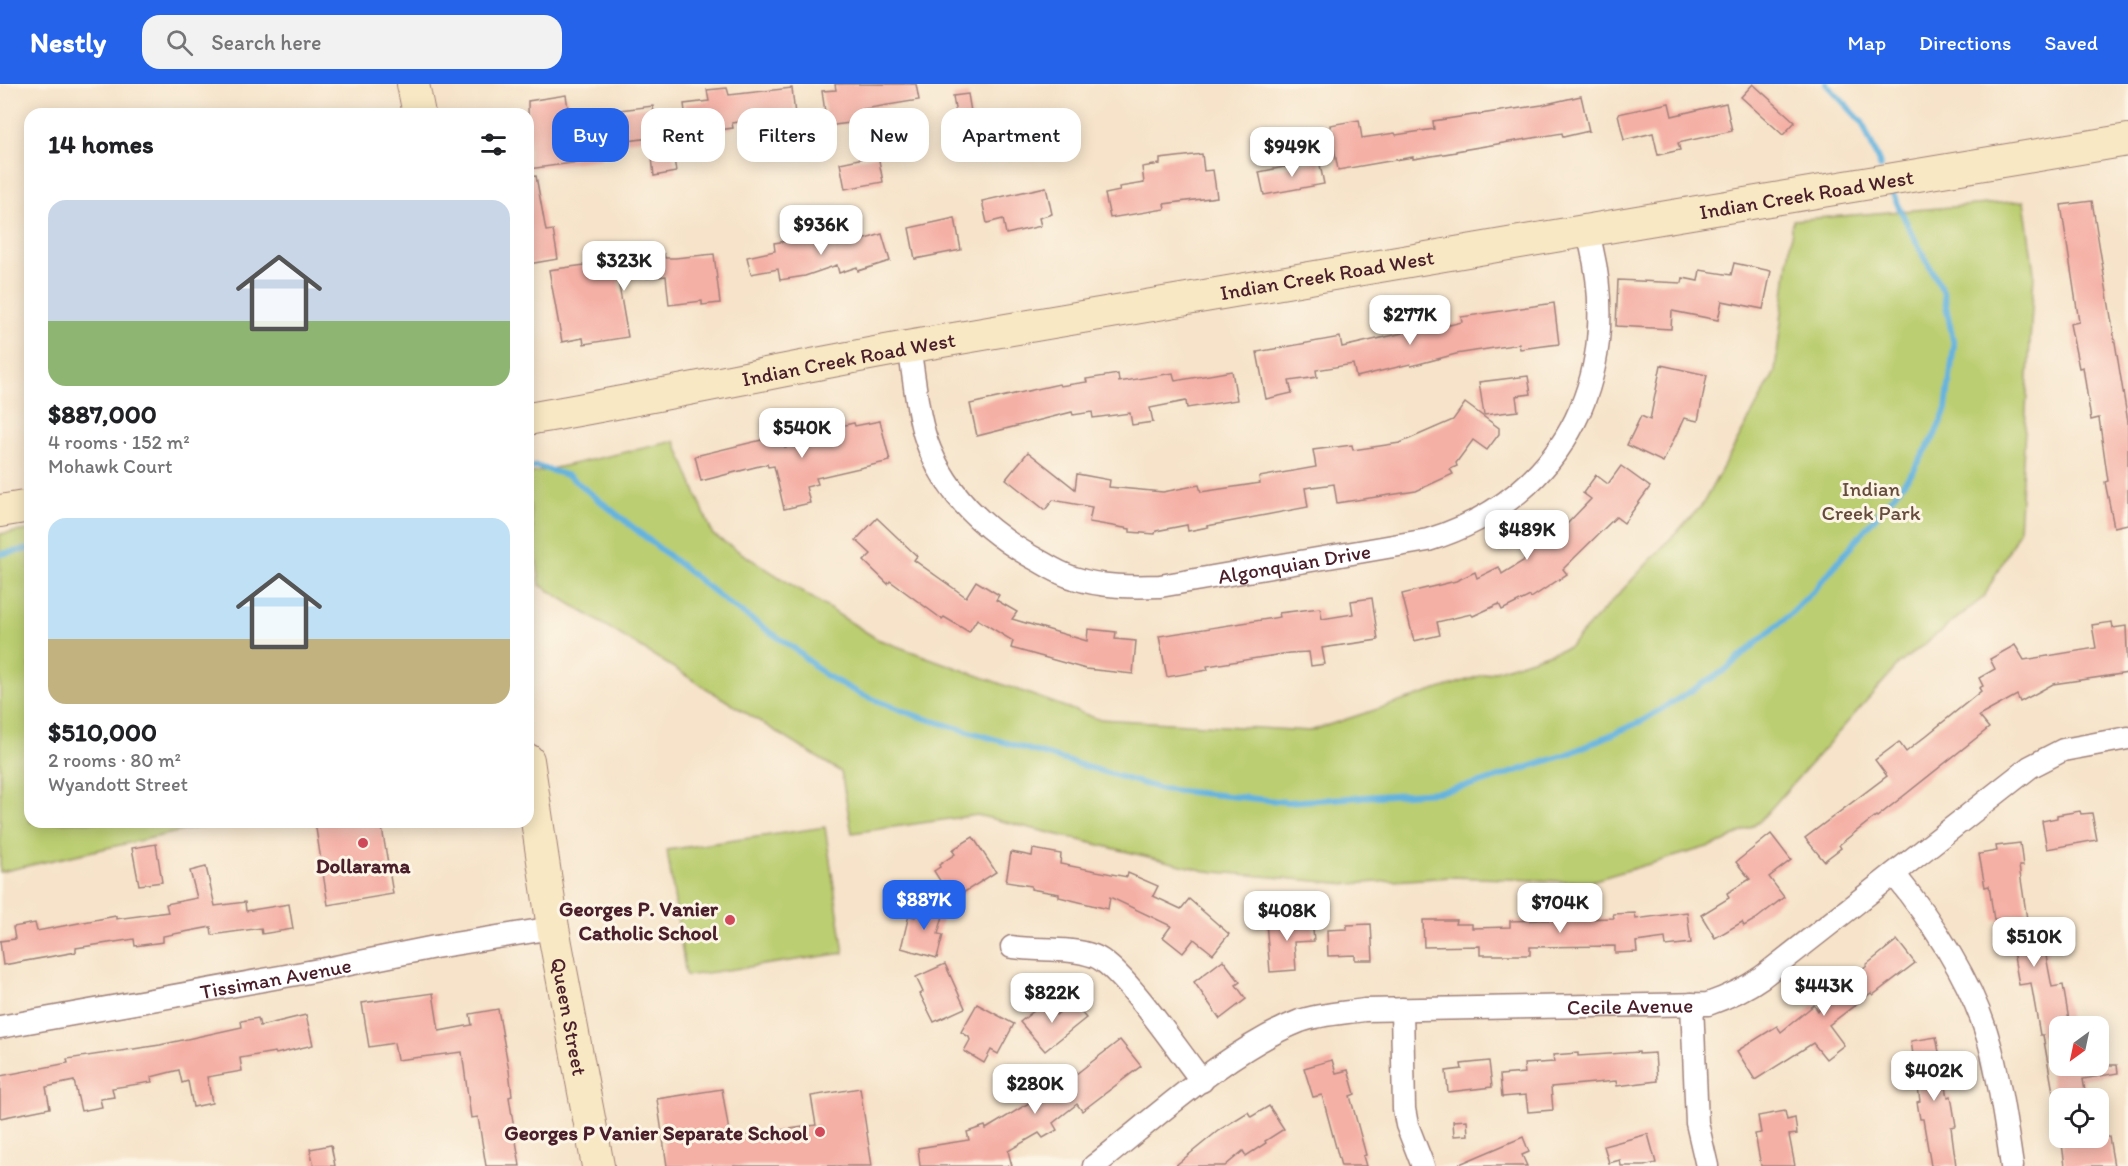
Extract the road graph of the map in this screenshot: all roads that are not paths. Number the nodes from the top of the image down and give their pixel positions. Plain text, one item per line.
1 (2128, 140) edge
2 (1587, 230) junction
3 (909, 347) junction
4 (534, 418) edge
5 (24, 507) edge
6 (0, 511) edge
7 (2128, 738) edge
8 (534, 799) edge
9 (1894, 874) junction
10 (554, 928) junction
11 (1012, 947) dead end
12 (1692, 1004) junction
13 (1402, 1009) junction
14 (0, 1027) edge
15 (1202, 1081) junction
16 (598, 1166) edge
17 (1095, 1166) edge
18 (1423, 1166) edge
19 (1707, 1166) edge
20 (2012, 1166) edge

1 - 2 street, Indian Creek Road West
2 - 3 street, Indian Creek Road West
2 - 3 street, Algonquian Drive
3 - 4 street, Indian Creek Road West
5 - 6 street
7 - 9 street, Cecile Avenue
8 - 10 street, Queen Street
9 - 12 street, Cecile Avenue
9 - 20 street
10 - 14 street, Tissiman Avenue
10 - 16 street, Queen Street
11 - 15 street
12 - 13 street, Cecile Avenue
12 - 19 street
13 - 15 street, Cecile Avenue
13 - 18 street
15 - 17 street, Cecile Avenue

